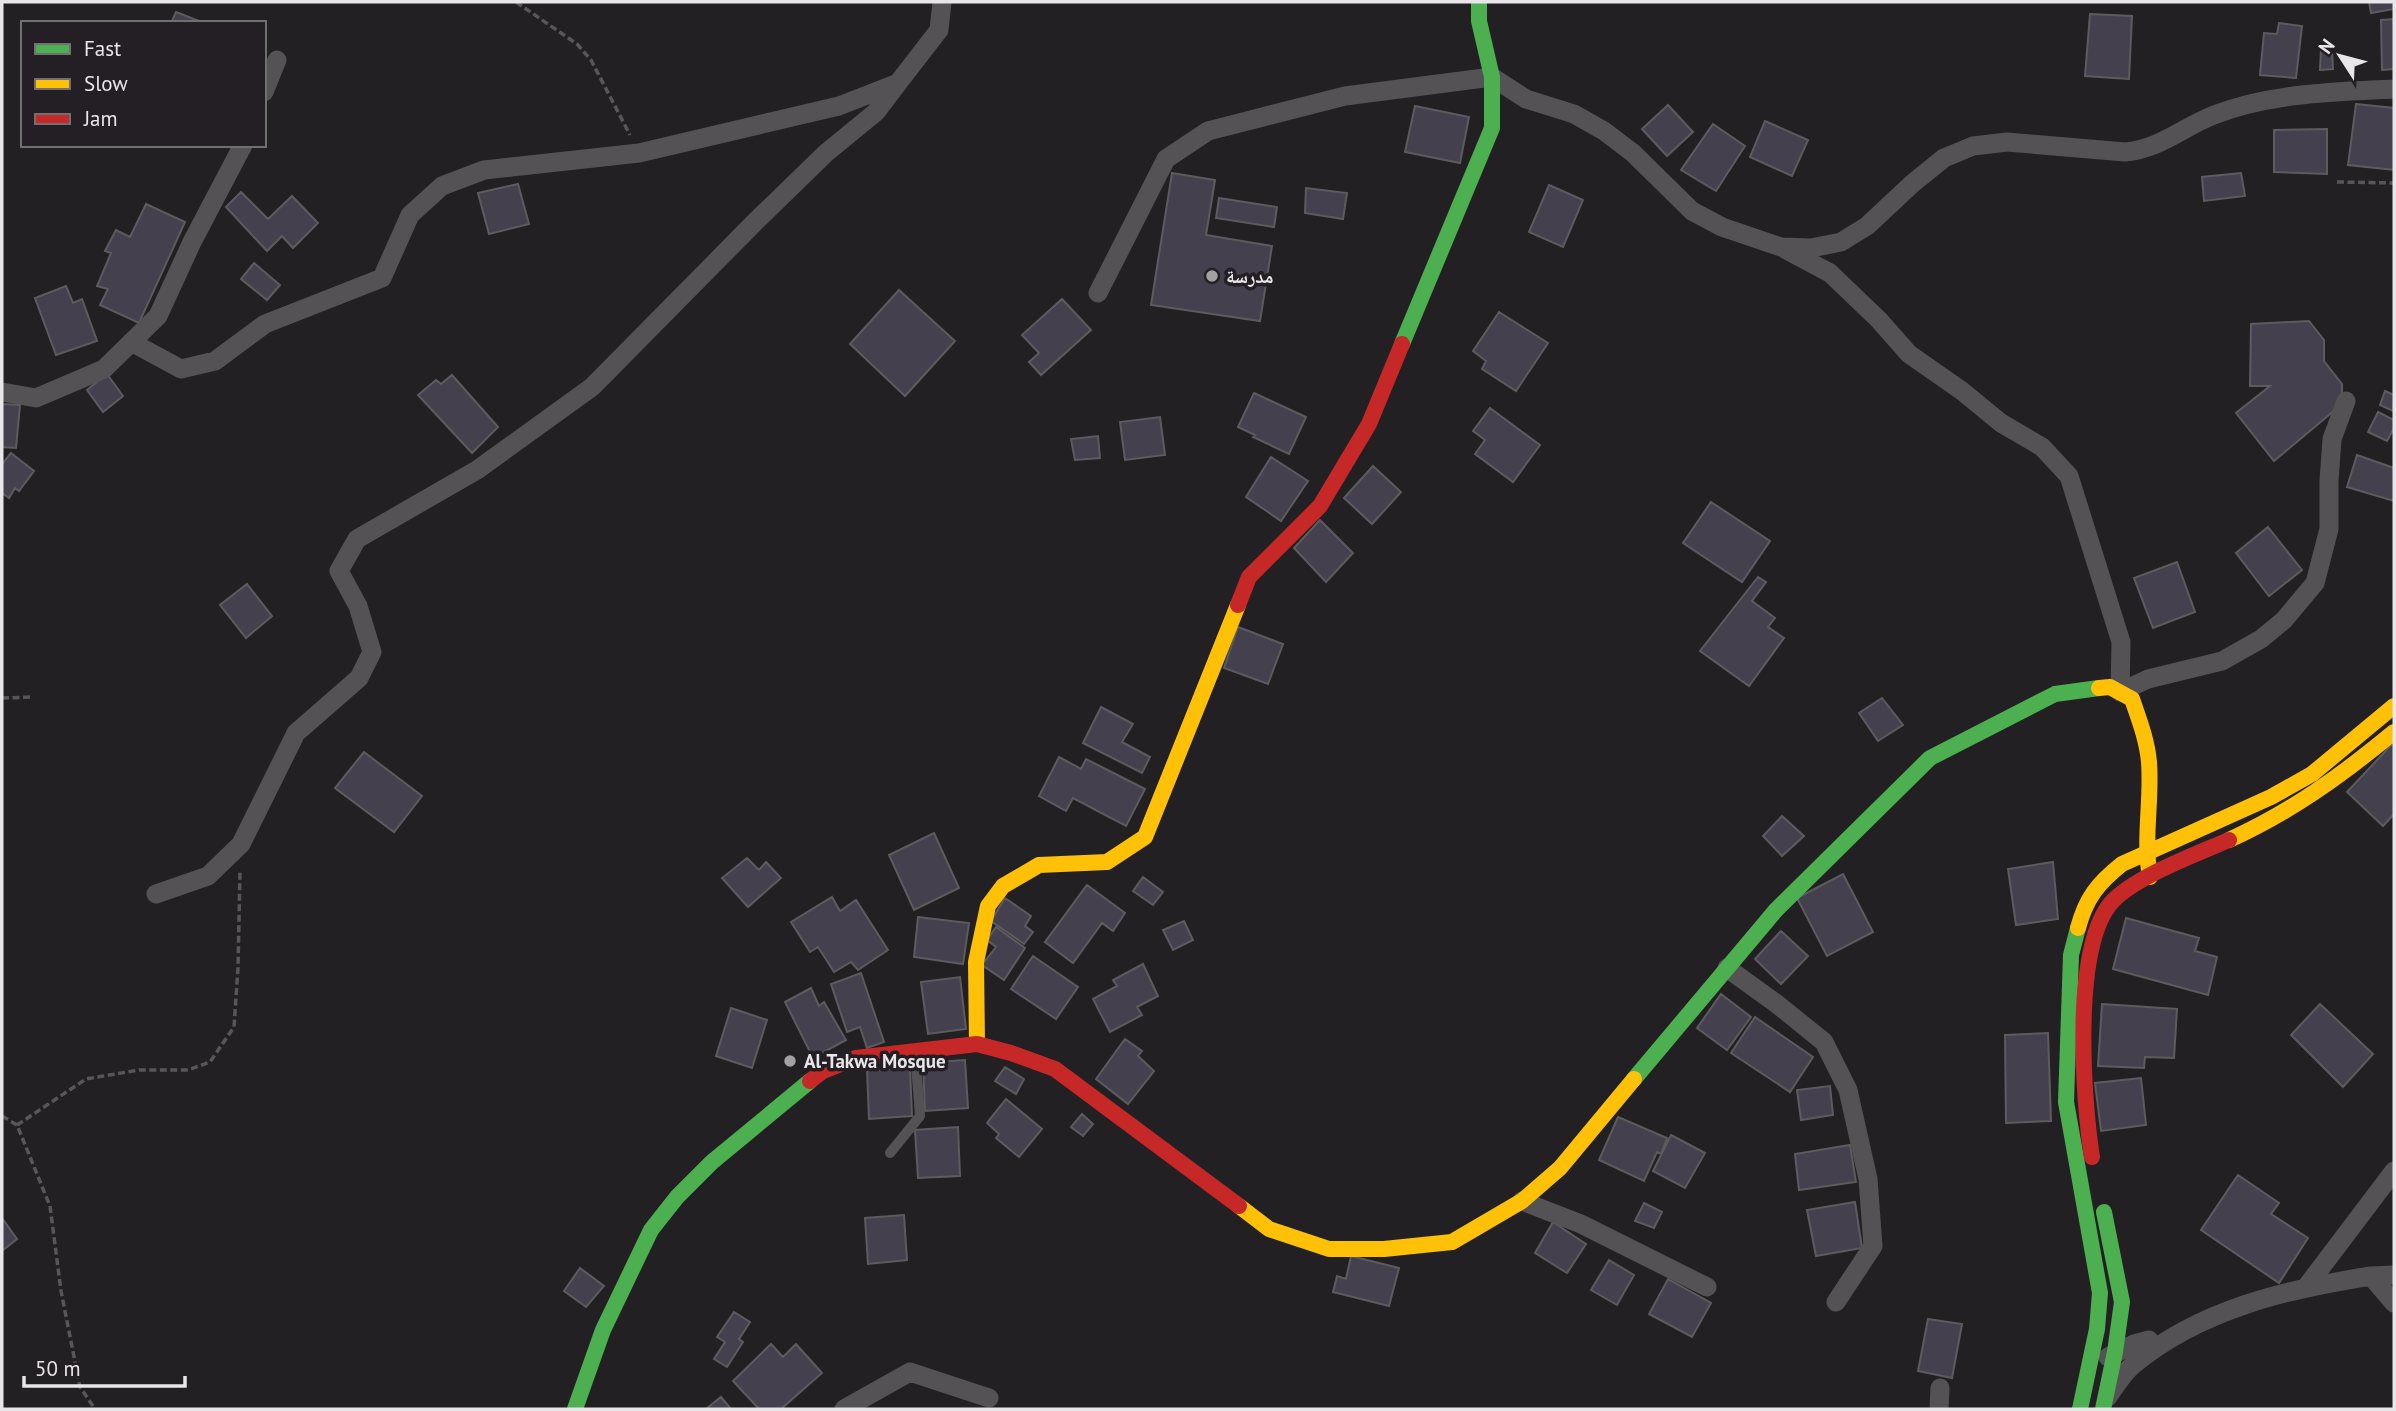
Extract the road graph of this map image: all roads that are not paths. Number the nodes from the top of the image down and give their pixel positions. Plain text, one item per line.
1 (942, 2) edge
2 (1479, 2) edge
3 (277, 60) dead end
4 (1492, 77) junction
5 (898, 83) junction
6 (266, 87) edge
7 (2394, 89) edge
8 (242, 147) edge
9 (1781, 247) junction
10 (1098, 293) dead end
11 (131, 342) junction
12 (2, 392) edge
13 (2346, 401) dead end
14 (2120, 692) junction
15 (2394, 706) edge
16 (2394, 732) edge
17 (2145, 853) junction
18 (2150, 877) junction
19 (156, 894) dead end
20 (1727, 968) junction
21 (977, 1044) junction
22 (915, 1052) junction
23 (890, 1153) dead end
24 (2394, 1171) edge
25 (2095, 1173) dead end
26 (2101, 1200) dead end
27 (1522, 1201) junction
28 (2394, 1275) edge
29 (2371, 1276) junction
30 (2306, 1286) junction
31 (1707, 1287) dead end
32 (1836, 1302) dead end
33 (2394, 1303) edge
34 (2121, 1315) junction
35 (2097, 1329) junction
36 (2149, 1347) junction
37 (2115, 1352) junction
38 (2090, 1370) junction
39 (1940, 1388) dead end
40 (989, 1398) dead end
41 (2104, 1405) edge
42 (575, 1409) edge
43 (844, 1409) edge
44 (1939, 1409) edge
45 (2080, 1409) edge

1 - 5 street
2 - 4 street
3 - 6 street
4 - 9 street
4 - 10 street
4 - 21 street
5 - 11 street
5 - 19 street
7 - 9 street
8 - 11 street
9 - 14 street
11 - 12 street
13 - 14 street
14 - 17 street
14 - 20 street
15 - 17 street
16 - 18 street
17 - 18 street
17 - 35 street
18 - 25 street
20 - 27 street
20 - 32 street
21 - 22 street
21 - 27 street
22 - 23 lane
22 - 42 street
24 - 30 street
26 - 34 street
27 - 31 street
28 - 29 street
29 - 30 street
29 - 33 street
30 - 36 street
34 - 36 street
34 - 37 street
35 - 37 street
35 - 38 street
36 - 37 street
36 - 41 street
37 - 38 street
37 - 41 street
38 - 45 street
39 - 44 street
40 - 43 street

